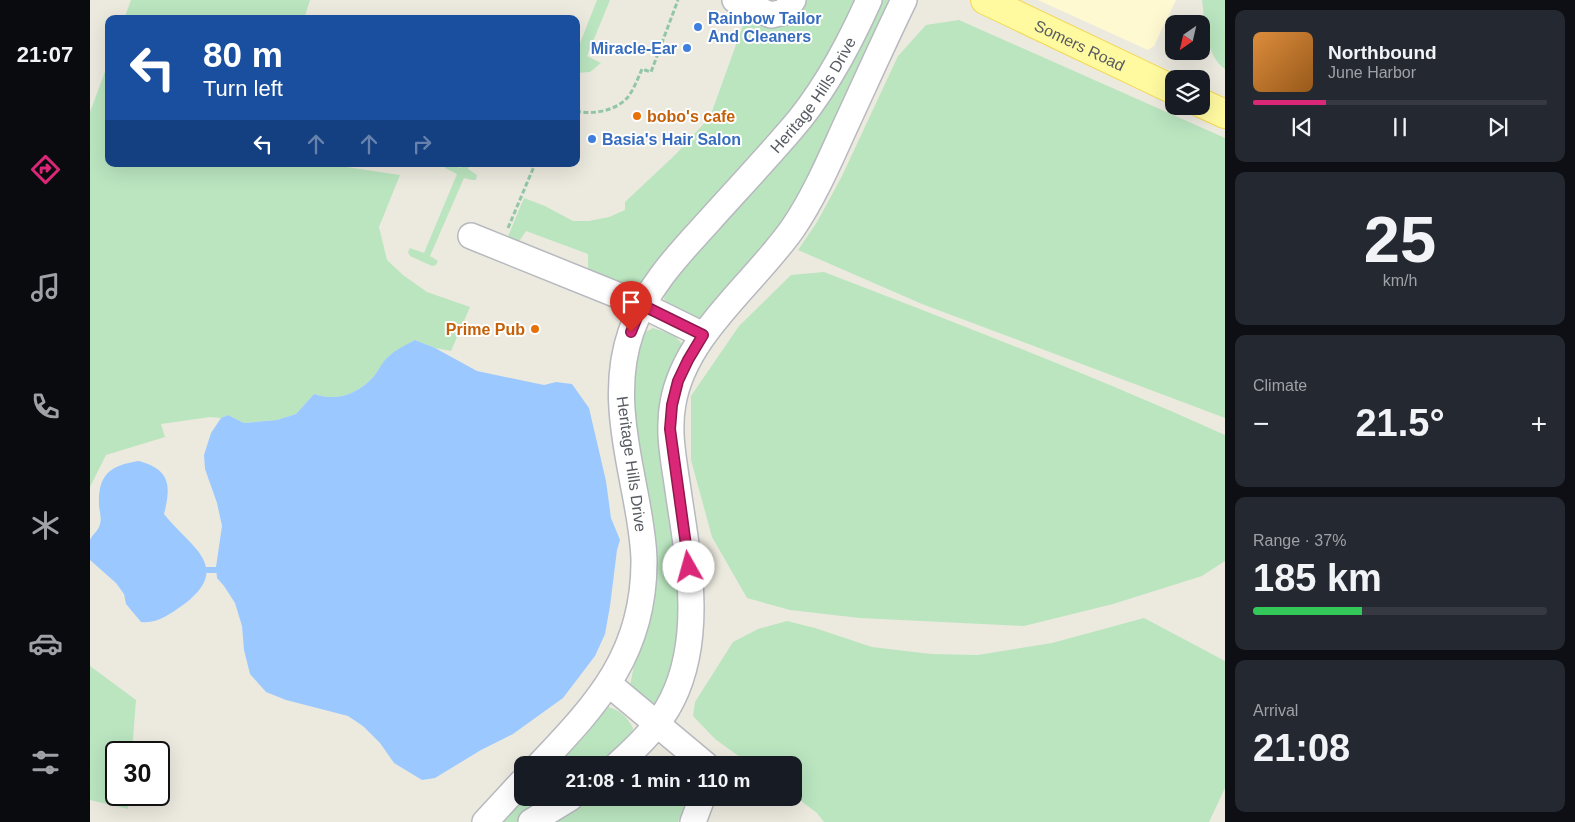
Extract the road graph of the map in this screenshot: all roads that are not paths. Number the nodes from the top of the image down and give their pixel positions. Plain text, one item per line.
1 (735, 0) edge
2 (793, 0) edge
3 (869, 0) edge
4 (904, 0) edge
5 (985, 0) edge
6 (1165, 86) edge
7 (1210, 107) edge
8 (1225, 114) edge
9 (471, 236) dead end
10 (642, 305) junction
11 (703, 335) junction
12 (608, 684) junction
13 (656, 724) junction
14 (547, 756) edge
15 (626, 756) edge
16 (695, 756) edge
17 (514, 791) edge
18 (557, 806) edge
19 (699, 806) edge
20 (485, 822) edge
21 (531, 822) edge
22 (693, 822) edge

1 - 2 street
3 - 10 street, Heritage Hills Drive
4 - 11 street, Heritage Hills Drive
5 - 6 main road, Somers Road
7 - 8 main road
9 - 10 street
10 - 11 street
10 - 12 street, Heritage Hills Drive
11 - 13 street, Heritage Hills Drive
12 - 13 street
12 - 14 street, Heritage Hills Drive
13 - 15 street, Heritage Hills Drive
13 - 16 street
17 - 20 street
18 - 21 street
19 - 22 street

